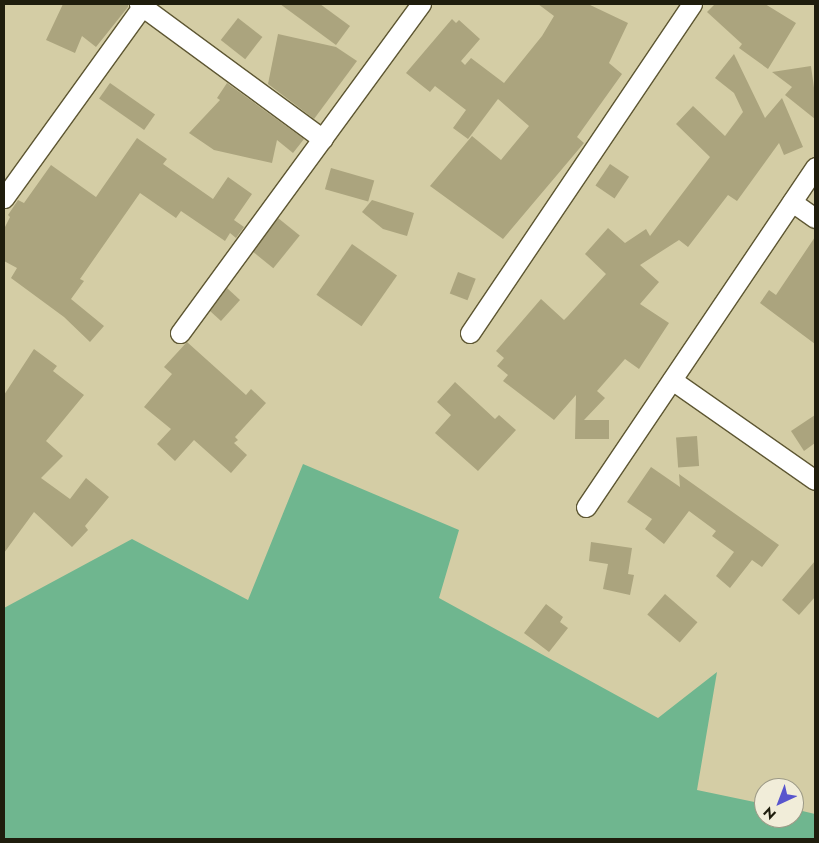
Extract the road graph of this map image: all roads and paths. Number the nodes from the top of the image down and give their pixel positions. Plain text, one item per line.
1 (421, 4) edge
2 (692, 4) edge
3 (140, 5) edge
4 (323, 139) junction
5 (815, 167) edge
6 (4, 198) edge
7 (792, 202) junction
8 (815, 218) edge
9 (180, 333) dead end
10 (470, 333) dead end
11 (672, 380) junction
12 (815, 480) edge
13 (586, 507) dead end

1 - 4 street
2 - 10 street
3 - 4 street
3 - 6 street
4 - 9 street
5 - 7 street
7 - 8 street
7 - 11 street
11 - 12 street
11 - 13 street

